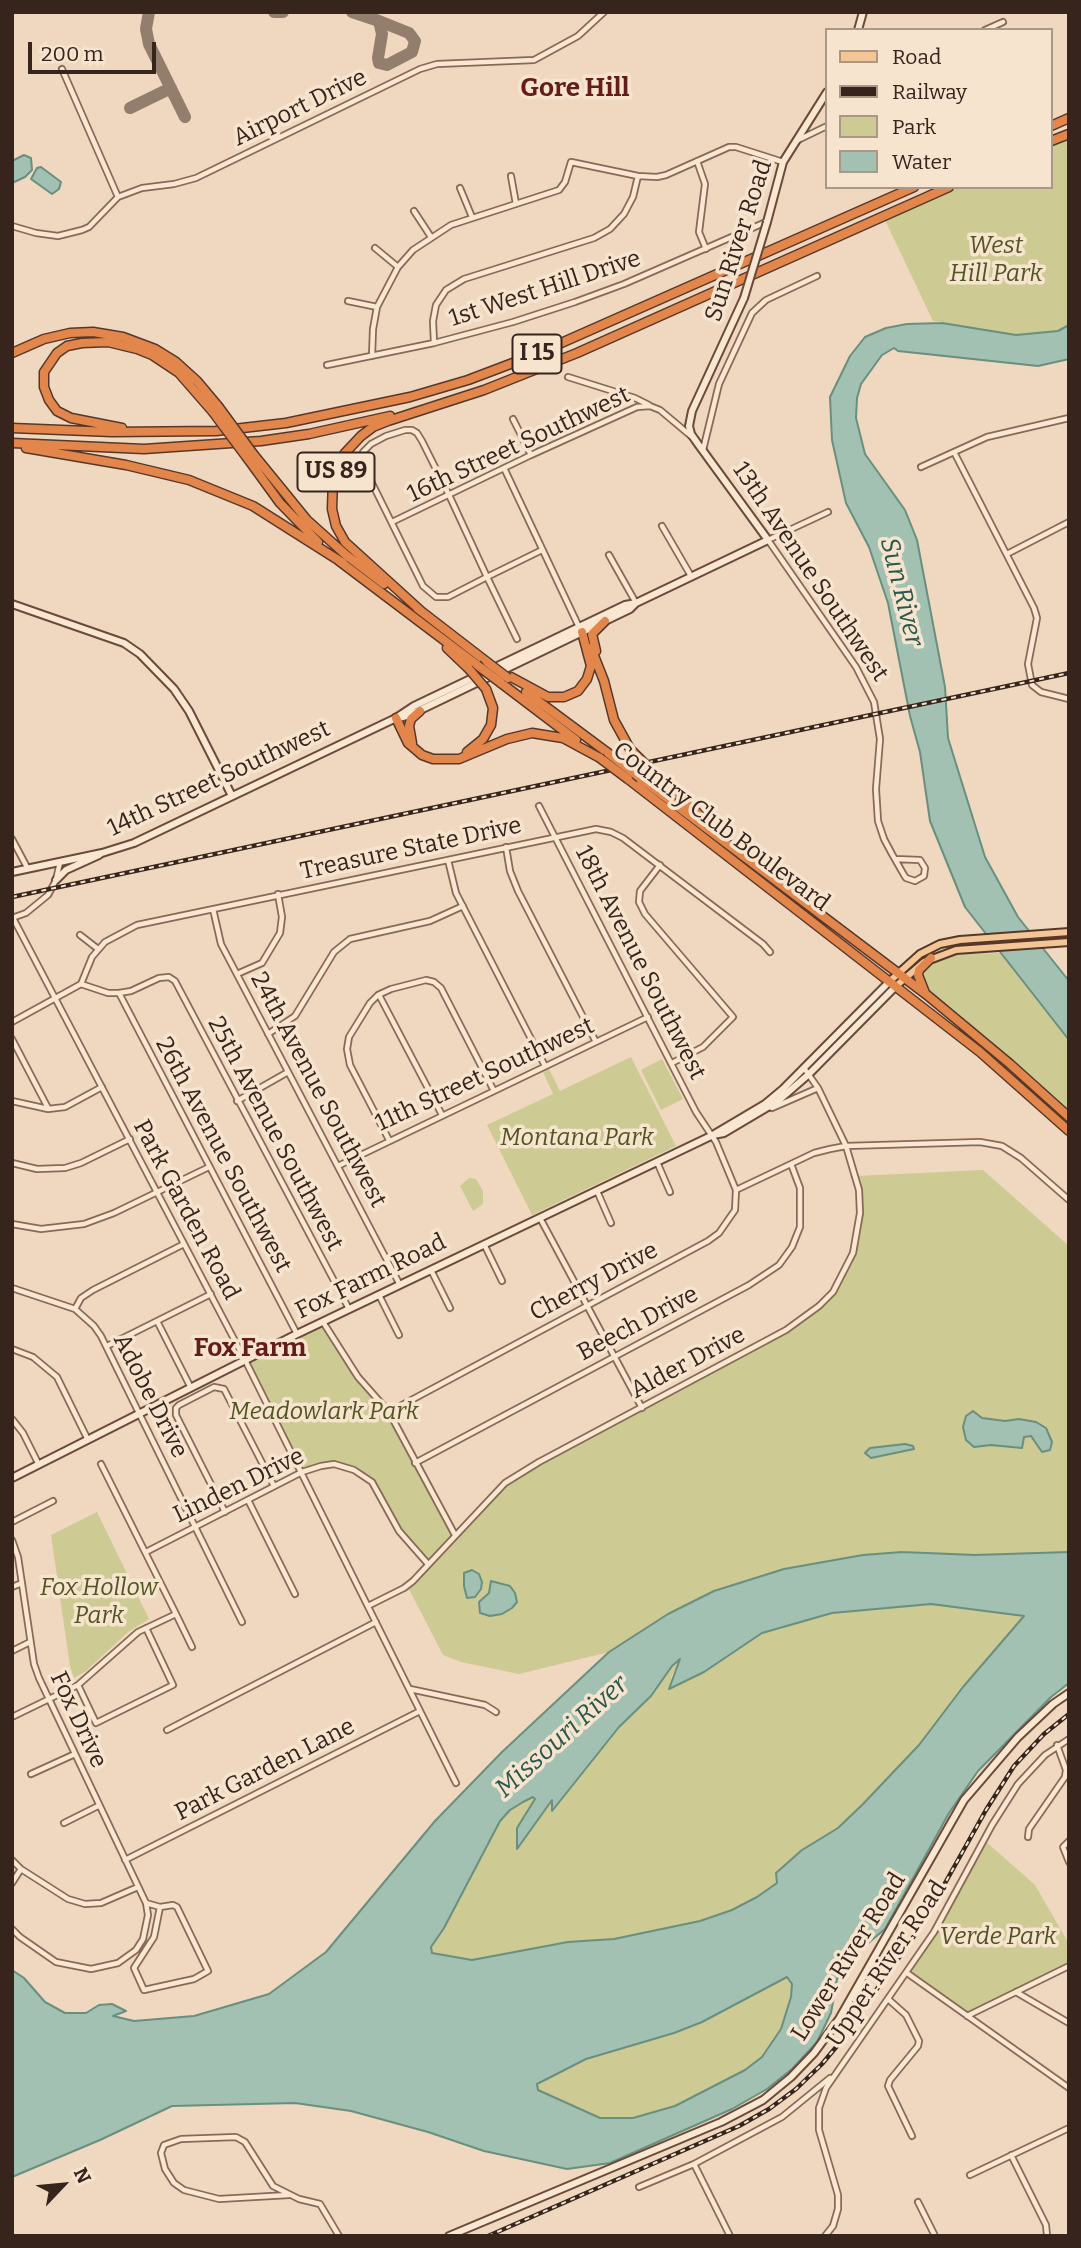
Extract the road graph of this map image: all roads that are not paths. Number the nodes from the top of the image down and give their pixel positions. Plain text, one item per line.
1 (604, 12) edge
2 (1003, 22) dead end
3 (990, 28) edge
4 (62, 69) dead end
5 (825, 95) edge
6 (1069, 118) edge
7 (1053, 125) edge
8 (825, 127) edge
9 (796, 142) junction
10 (697, 161) junction
11 (783, 162) junction
12 (511, 176) dead end
13 (638, 176) junction
14 (460, 188) dead end
15 (909, 189) edge
16 (945, 189) edge
17 (118, 197) junction
18 (516, 204) junction
19 (414, 211) dead end
20 (472, 217) junction
21 (767, 222) junction
22 (12, 226) edge
23 (431, 237) junction
24 (375, 248) dead end
25 (706, 249) junction
26 (398, 267) junction
27 (817, 276) dead end
28 (348, 301) dead end
29 (377, 307) junction
30 (434, 343) junction
31 (12, 353) edge
32 (372, 356) junction
33 (327, 365) dead end
34 (568, 377) dead end
35 (484, 390) junction
36 (650, 406) junction
37 (215, 409) junction
38 (660, 410) joint
39 (1069, 418) edge
40 (513, 419) dead end
41 (12, 428) edge
42 (134, 432) junction
43 (12, 444) edge
44 (701, 447) junction
45 (954, 452) junction
46 (531, 455) junction
47 (251, 457) junction
48 (921, 467) dead end
49 (504, 468) junction
50 (449, 495) junction
51 (828, 512) dead end
52 (392, 522) junction
53 (1069, 522) edge
54 (662, 526) dead end
55 (768, 540) junction
56 (542, 550) junction
57 (1007, 554) junction
58 (609, 555) dead end
59 (342, 563) junction
60 (487, 577) junction
61 (691, 577) junction
62 (636, 603) junction
63 (15, 604) edge
64 (421, 611) junction
65 (605, 621) junction
66 (581, 630) junction
67 (517, 639) dead end
68 (473, 667) junction
69 (600, 668) junction
70 (507, 679) junction
71 (1069, 699) edge
72 (420, 711) junction
73 (396, 718) junction
74 (412, 743) junction
75 (604, 756) junction
76 (232, 796) junction
77 (539, 806) dead end
78 (555, 836) junction
79 (12, 839) edge
80 (506, 847) junction
81 (737, 852) junction
82 (102, 853) junction
83 (895, 859) junction
84 (447, 860) junction
85 (60, 862) junction
86 (660, 865) junction
87 (28, 870) junction
88 (12, 872) edge
89 (56, 880) junction
90 (278, 894) junction
91 (463, 906) junction
92 (212, 909) junction
93 (13, 918) edge
94 (1069, 932) edge
95 (80, 935) dead end
96 (1069, 942) edge
97 (97, 950) junction
98 (770, 952) dead end
99 (931, 958) junction
100 (237, 974) junction
101 (901, 976) junction
102 (893, 984) junction
103 (81, 985) junction
104 (119, 993) junction
105 (379, 995) junction
106 (926, 995) junction
107 (55, 999) junction
108 (648, 1017) junction
109 (12, 1022) edge
110 (268, 1034) junction
111 (12, 1040) edge
112 (596, 1042) junction
113 (672, 1063) junction
114 (545, 1066) junction
115 (807, 1071) junction
116 (288, 1072) junction
117 (102, 1087) junction
118 (818, 1088) junction
119 (494, 1091) junction
120 (12, 1101) edge
121 (237, 1101) junction
122 (48, 1109) junction
123 (765, 1111) junction
124 (442, 1115) junction
125 (1069, 1117) edge
126 (1069, 1131) edge
127 (711, 1136) junction
128 (130, 1139) junction
129 (389, 1140) junction
130 (846, 1146) junction
131 (657, 1162) junction
132 (12, 1163) edge
133 (791, 1164) junction
134 (338, 1166) junction
135 (209, 1167) junction
136 (736, 1190) junction
137 (597, 1191) junction
138 (158, 1192) junction
139 (670, 1192) dead end
140 (1069, 1200) edge
141 (540, 1218) junction
142 (611, 1223) dead end
143 (12, 1224) edge
144 (184, 1244) junction
145 (484, 1244) junction
146 (431, 1270) junction
147 (502, 1281) dead end
148 (400, 1284) junction
149 (12, 1288) edge
150 (211, 1294) junction
151 (379, 1294) junction
152 (586, 1306) junction
153 (450, 1308) dead end
154 (75, 1309) junction
155 (349, 1309) junction
156 (158, 1321) junction
157 (323, 1322) junction
158 (297, 1334) junction
159 (398, 1335) dead end
160 (107, 1346) junction
161 (12, 1349) edge
162 (614, 1357) junction
163 (245, 1360) junction
164 (191, 1388) junction
165 (642, 1408) junction
166 (389, 1412) junction
167 (139, 1414) junction
168 (12, 1419) edge
169 (88, 1440) junction
170 (415, 1463) junction
171 (101, 1464) dead end
172 (39, 1465) junction
173 (302, 1472) junction
174 (12, 1478) edge
175 (274, 1486) junction
176 (248, 1500) junction
177 (53, 1501) dead end
178 (225, 1512) junction
179 (12, 1521) edge
180 (196, 1526) junction
181 (455, 1535) junction
182 (12, 1540) edge
183 (146, 1552) junction
184 (428, 1564) junction
185 (22, 1583) junction
186 (12, 1587) edge
187 (295, 1594) dead end
188 (368, 1606) junction
189 (176, 1614) junction
190 (242, 1622) dead end
191 (376, 1622) junction
192 (146, 1628) junction
193 (30, 1642) junction
194 (192, 1647) dead end
195 (12, 1651) edge
196 (78, 1685) junction
197 (409, 1689) junction
198 (1069, 1693) edge
199 (49, 1699) junction
200 (420, 1711) junction
201 (496, 1712) dead end
202 (12, 1717) edge
203 (167, 1730) dead end
204 (1069, 1739) edge
205 (1057, 1745) junction
206 (75, 1754) junction
207 (32, 1774) dead end
208 (456, 1783) dead end
209 (99, 1806) junction
210 (64, 1823) dead end
211 (1028, 1837) dead end
212 (1069, 1841) edge
213 (12, 1860) edge
214 (125, 1860) junction
215 (1069, 1861) edge
216 (21, 1869) junction
217 (12, 1883) edge
218 (138, 1886) junction
219 (146, 1903) junction
220 (160, 1907) junction
221 (12, 1929) edge
222 (1069, 1966) edge
223 (907, 1972) junction
224 (1015, 1992) junction
225 (888, 1999) junction
226 (967, 2016) junction
227 (1069, 2023) edge
228 (833, 2076) junction
229 (1069, 2088) edge
230 (809, 2095) junction
231 (820, 2101) junction
232 (1068, 2129) edge
233 (912, 2136) dead end
234 (1011, 2155) junction
235 (694, 2164) junction
236 (970, 2175) dead end
237 (639, 2187) dead end
238 (289, 2195) junction
239 (918, 2202) dead end
240 (339, 2236) edge
241 (449, 2236) edge
242 (730, 2236) edge
243 (825, 2236) edge
244 (935, 2236) edge
245 (1047, 2236) edge

1 - 17 street, Airport Drive
2 - 3 street
4 - 17 street
5 - 9 street, Sun River Road
6 - 7 highway
8 - 9 street
9 - 11 street, Sun River Road
10 - 11 street
10 - 13 street
10 - 25 street
11 - 21 street, Sun River Road
12 - 18 street
13 - 18 street
13 - 30 street
14 - 20 street
15 - 42 highway, I 15
16 - 35 highway, I 15
17 - 22 street, Airport Drive
18 - 20 street
19 - 23 street
20 - 23 street
21 - 25 street, 1st West Hill Drive
21 - 44 street, Sun River Road, bridge
23 - 26 street
24 - 26 street
25 - 30 street, 1st West Hill Drive
26 - 29 street
27 - 44 street
28 - 29 street
29 - 32 street
30 - 32 street, 1st West Hill Drive
31 - 37 highway
32 - 33 street, 1st West Hill Drive
34 - 36 street
35 - 43 highway, I 15
35 - 64 highway, US 89
36 - 38 street, 16th Street Southwest
36 - 46 street, 16th Street Southwest
37 - 42 highway, US 89
37 - 47 highway, US 89, bridge
38 - 44 street, 13th Avenue Southwest
39 - 45 street
40 - 46 street
41 - 42 highway, I 15
43 - 59 highway
44 - 55 street, 13th Avenue Southwest
45 - 48 street
45 - 57 street
46 - 49 street, 16th Street Southwest
47 - 59 highway, US 89
47 - 64 highway
49 - 50 street, 16th Street Southwest
49 - 56 street
50 - 52 street, 16th Street Southwest
50 - 52 street
50 - 60 street
51 - 55 street, 14th Street Southwest
52 - 60 street
53 - 57 street
54 - 61 street
55 - 61 street, 14th Street Southwest
55 - 83 street, 13th Avenue Southwest
56 - 60 street
56 - 66 street
57 - 71 street
58 - 62 street
59 - 68 highway, Country Club Boulevard
60 - 67 street
61 - 62 street, 14th Street Southwest
62 - 65 street, 14th Street Southwest
62 - 66 street, 14th Street Southwest
63 - 76 street
64 - 70 highway, Country Club Boulevard, bridge
65 - 66 street, 14th Street Southwest
65 - 69 highway
66 - 69 highway
66 - 70 highway
66 - 72 street, 14th Street Southwest
66 - 73 street, 14th Street Southwest
68 - 70 highway, Country Club Boulevard, bridge
68 - 74 highway, bridge
69 - 81 highway, bridge
70 - 75 highway, Country Club Boulevard
72 - 73 street, 14th Street Southwest
72 - 74 highway
73 - 74 highway
73 - 75 highway
73 - 76 street, 14th Street Southwest
75 - 81 highway, Country Club Boulevard, bridge
75 - 102 highway, Country Club Boulevard, bridge
76 - 82 street, 14th Street Southwest
77 - 78 street, 18th Avenue Southwest
78 - 80 street, Treasure State Drive
78 - 86 street, Treasure State Drive
78 - 108 street, 18th Avenue Southwest
79 - 87 street
80 - 84 street, Treasure State Drive
80 - 112 street
81 - 101 highway, Country Club Boulevard
82 - 85 street, 14th Street Southwest
82 - 89 street
83 - 83 street, 13th Avenue Southwest
84 - 90 street, Treasure State Drive
84 - 91 street
85 - 87 street, 14th Street Southwest
85 - 89 street
86 - 98 street, Treasure State Drive
86 - 113 street
87 - 88 street, 14th Street Southwest
89 - 93 street
90 - 92 street, Treasure State Drive
90 - 100 street
91 - 110 street
91 - 114 street
92 - 97 street, Treasure State Drive
92 - 100 street, 24th Avenue Southwest
93 - 107 street, Park Garden Road
94 - 101 main road
95 - 97 street
96 - 99 main road
97 - 103 street, Treasure State Drive
99 - 101 main road
99 - 106 highway
100 - 110 street, 24th Avenue Southwest
101 - 102 main road
101 - 106 highway, Country Club Boulevard
102 - 115 street, Fox Farm Road
102 - 126 highway, Country Club Boulevard
103 - 104 street
103 - 107 street
104 - 121 street, 25th Avenue Southwest
104 - 135 street, 26th Avenue Southwest
105 - 119 street
105 - 124 street
105 - 129 street
106 - 125 highway, Country Club Boulevard
107 - 109 street
107 - 117 street, Park Garden Road
108 - 112 street, 11th Street Southwest
108 - 113 street, 18th Avenue Southwest
110 - 116 street, 24th Avenue Southwest
111 - 122 street
112 - 114 street, 11th Street Southwest
113 - 127 street, 18th Avenue Southwest
114 - 119 street, 11th Street Southwest
115 - 118 street, Alder Drive
115 - 123 street, Fox Farm Road
115 - 127 street, Fox Farm Road
116 - 121 street
116 - 134 street, 24th Avenue Southwest
117 - 122 street
117 - 128 street, Park Garden Road
118 - 123 street, Fox Farm Road
118 - 130 street, Alder Drive
119 - 124 street, 11th Street Southwest
120 - 122 street
121 - 155 street, 25th Avenue Southwest
123 - 127 street, Fox Farm Road
124 - 129 street, 11th Street Southwest
127 - 131 street, Fox Farm Road
127 - 136 street
128 - 132 street
128 - 138 street, Park Garden Road
129 - 134 street, 11th Street Southwest
130 - 133 street
130 - 140 street
130 - 165 street, Alder Drive
131 - 137 street, Fox Farm Road
131 - 139 street
133 - 136 street
133 - 162 street, Beech Drive
134 - 148 street, 24th Avenue Southwest
135 - 138 street
135 - 158 street, 26th Avenue Southwest
136 - 152 street, Cherry Drive
137 - 141 street, Fox Farm Road
137 - 142 street
138 - 143 street
138 - 144 street, Park Garden Road
141 - 145 street, Fox Farm Road
141 - 152 street
144 - 150 street, Park Garden Road
144 - 154 street
145 - 146 street, Fox Farm Road
145 - 147 street
146 - 148 street, Fox Farm Road
146 - 153 street
148 - 151 street, Fox Farm Road
149 - 154 street, Adobe Drive
150 - 156 street
150 - 163 street, Park Garden Road
151 - 155 street, Fox Farm Road
151 - 159 street
152 - 162 street
152 - 166 street, Cherry Drive
154 - 160 street, Adobe Drive
155 - 157 street, Fox Farm Road
156 - 160 street
156 - 164 street
157 - 158 street, Fox Farm Road
157 - 166 street
158 - 163 street, Fox Farm Road
160 - 167 street, Adobe Drive
161 - 169 street
162 - 165 street
162 - 170 street, Beech Drive
163 - 164 street, Fox Farm Road
163 - 173 street, Park Garden Road
164 - 167 street, Fox Farm Road
165 - 181 street, Alder Drive
166 - 170 street
167 - 169 street, Fox Farm Road
167 - 180 street, Adobe Drive
168 - 172 street
169 - 172 street, Fox Farm Road
170 - 181 street
171 - 183 street
172 - 174 street, Fox Farm Road
173 - 175 street, Linden Drive
173 - 184 street, Linden Drive
173 - 188 street, Park Garden Road
175 - 176 street, Linden Drive
175 - 178 street
176 - 178 street, Linden Drive
176 - 187 street
177 - 179 street
178 - 180 street, Linden Drive
180 - 183 street, Linden Drive
180 - 190 street, Adobe Drive
181 - 184 street, Alder Drive
182 - 185 street, Fox Drive
183 - 189 street
184 - 188 street, Alder Drive
185 - 186 street
185 - 193 street, Fox Drive
188 - 191 street, Park Garden Road
189 - 192 street
189 - 194 street
191 - 197 street, Park Garden Road
191 - 203 street
192 - 196 street
192 - 196 street
193 - 195 street
193 - 199 street, Fox Drive
196 - 199 street
197 - 200 street, Park Garden Road
197 - 201 street
198 - 241 street, Lower River Road
199 - 202 street
199 - 206 street, Fox Drive
200 - 208 street, Park Garden Road
200 - 214 street, Park Garden Lane
204 - 205 street, Upper River Road
205 - 211 street
205 - 223 street, Upper River Road
206 - 207 street
206 - 209 street, Fox Drive
209 - 210 street
209 - 214 street, Fox Drive
212 - 215 street
213 - 216 street
214 - 218 street, Fox Drive
216 - 217 street
216 - 218 street
218 - 219 street, Fox Drive
219 - 220 street
219 - 221 street, Fox Drive
220 - 220 street
222 - 224 street
223 - 225 street, Upper River Road
223 - 226 street
224 - 226 street
224 - 227 street
225 - 228 street, Upper River Road
225 - 233 street
226 - 229 street
228 - 230 street
228 - 231 street, Upper River Road
230 - 231 street
230 - 235 street
231 - 243 street, Upper River Road
232 - 234 street
234 - 236 street
234 - 245 street
235 - 237 street
235 - 242 street
238 - 238 street
238 - 240 street
239 - 244 street

